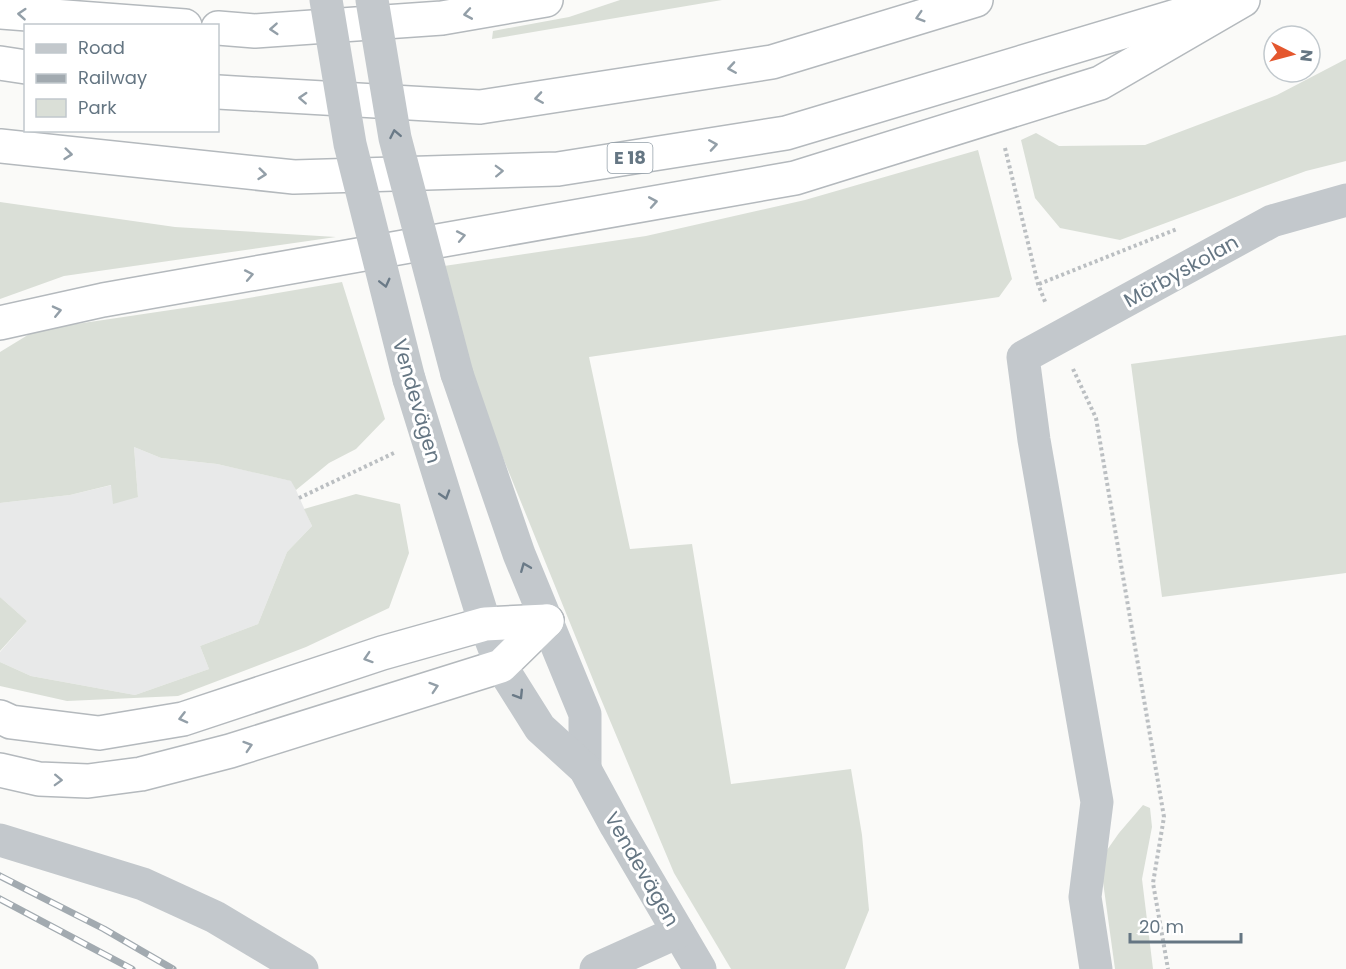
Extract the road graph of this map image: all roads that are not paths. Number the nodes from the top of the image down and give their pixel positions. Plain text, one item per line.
1 (326, 0) edge
2 (372, 0) edge
3 (546, 0) edge
4 (976, 0) edge
5 (1231, 0) edge
6 (1244, 0) edge
7 (0, 12) edge
8 (159, 24) edge
9 (219, 28) edge
10 (0, 63) edge
11 (24, 67) edge
12 (219, 92) edge
13 (0, 146) edge
14 (1346, 200) edge
15 (0, 323) edge
16 (547, 621) junction
17 (484, 624) junction
18 (501, 666) junction
19 (0, 717) edge
20 (585, 768) junction
21 (0, 770) edge
22 (0, 840) edge
23 (678, 932) junction
24 (599, 968) edge
25 (302, 969) edge
26 (700, 969) edge
27 (1096, 969) edge

1 -> 17 street, Vendevägen, bridge
16 -> 2 street, Vendevägen, bridge
3 -> 9 highway
4 -> 12 highway
13 -> 5 highway, E 18
15 -> 6 highway
8 -> 7 highway
10 - 11 highway
14 - 27 street, Mörbyskolan
16 - 17 highway
16 - 18 highway
16 - 20 street, Vendevägen
17 - 18 street, Vendevägen
17 -> 19 highway
18 -> 20 street, Vendevägen
21 -> 18 highway
20 - 23 street, Vendevägen
22 - 25 street
23 - 24 street
23 - 26 street, Vendevägen

